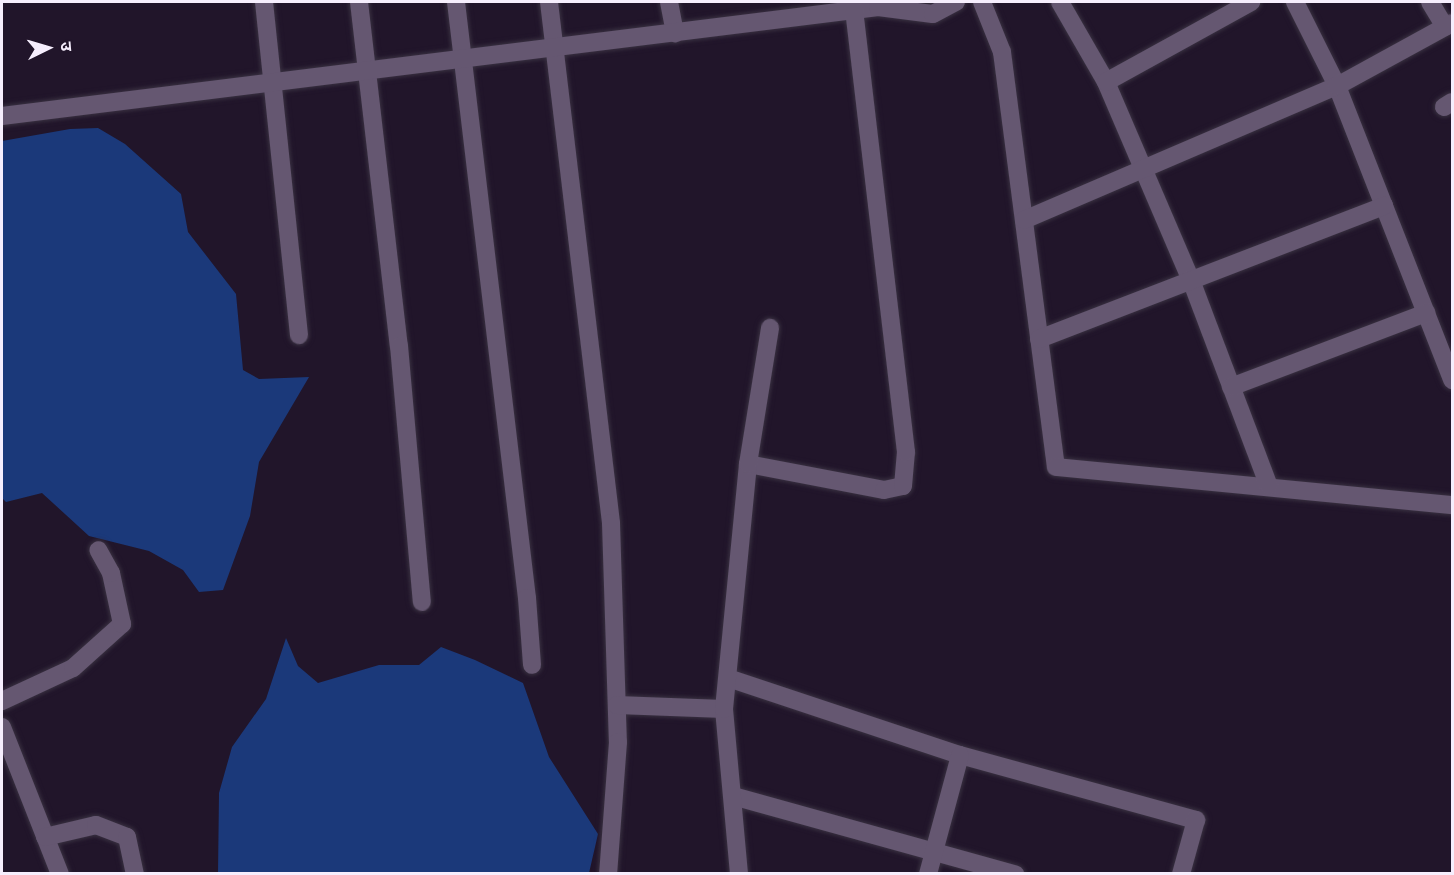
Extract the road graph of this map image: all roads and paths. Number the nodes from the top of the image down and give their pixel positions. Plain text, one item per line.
1 (264, 2) edge
2 (358, 2) edge
3 (456, 2) edge
4 (549, 2) edge
5 (669, 2) edge
6 (956, 2) edge
7 (982, 2) edge
8 (1060, 2) edge
9 (1251, 2) edge
10 (1295, 2) edge
11 (1430, 2) edge
12 (854, 10) junction
13 (1449, 25) edge
14 (675, 33) junction
15 (555, 47) junction
16 (463, 59) junction
17 (367, 71) junction
18 (273, 82) junction
19 (1106, 82) junction
20 (1337, 86) junction
21 (2, 116) edge
22 (1143, 169) junction
23 (1384, 206) junction
24 (1024, 219) junction
25 (1191, 280) junction
26 (1426, 313) junction
27 (770, 328) dead end
28 (299, 336) dead end
29 (1040, 339) junction
30 (1452, 380) edge
31 (1231, 387) junction
32 (748, 464) junction
33 (1269, 486) junction
34 (1452, 505) edge
35 (98, 550) dead end
36 (422, 602) dead end
37 (532, 665) dead end
38 (728, 678) junction
39 (2, 701) edge
40 (617, 705) junction
41 (724, 709) junction
42 (2, 728) edge
43 (960, 755) junction
44 (733, 796) junction
45 (45, 837) junction
46 (934, 850) junction
47 (60, 873) edge
48 (135, 873) edge
49 (608, 873) edge
50 (739, 873) edge
51 (928, 873) edge
52 (1015, 873) edge
53 (1181, 873) edge

1 - 18 street
2 - 17 street
3 - 16 street
4 - 15 street
5 - 14 street
6 - 12 street
7 - 24 street
8 - 19 street
9 - 19 street
10 - 20 street
11 - 13 street
12 - 14 street
12 - 32 street
13 - 20 street
14 - 15 street
15 - 16 street
15 - 40 street
16 - 17 street
16 - 37 street
17 - 18 street
17 - 36 street
18 - 21 street
18 - 28 street
19 - 22 street
20 - 22 street
20 - 23 street
22 - 24 street
22 - 25 street
23 - 25 street
23 - 26 street
24 - 29 street
25 - 29 street
25 - 31 street
26 - 30 street
26 - 31 street
27 - 32 street
29 - 33 street
31 - 33 street
32 - 38 street
33 - 34 street
35 - 39 street
38 - 41 street
38 - 43 street
40 - 41 street
40 - 49 street
41 - 44 street
42 - 45 street
43 - 46 street
43 - 53 street
44 - 46 street
44 - 50 street
45 - 47 street
45 - 48 street
46 - 51 street
46 - 52 street

